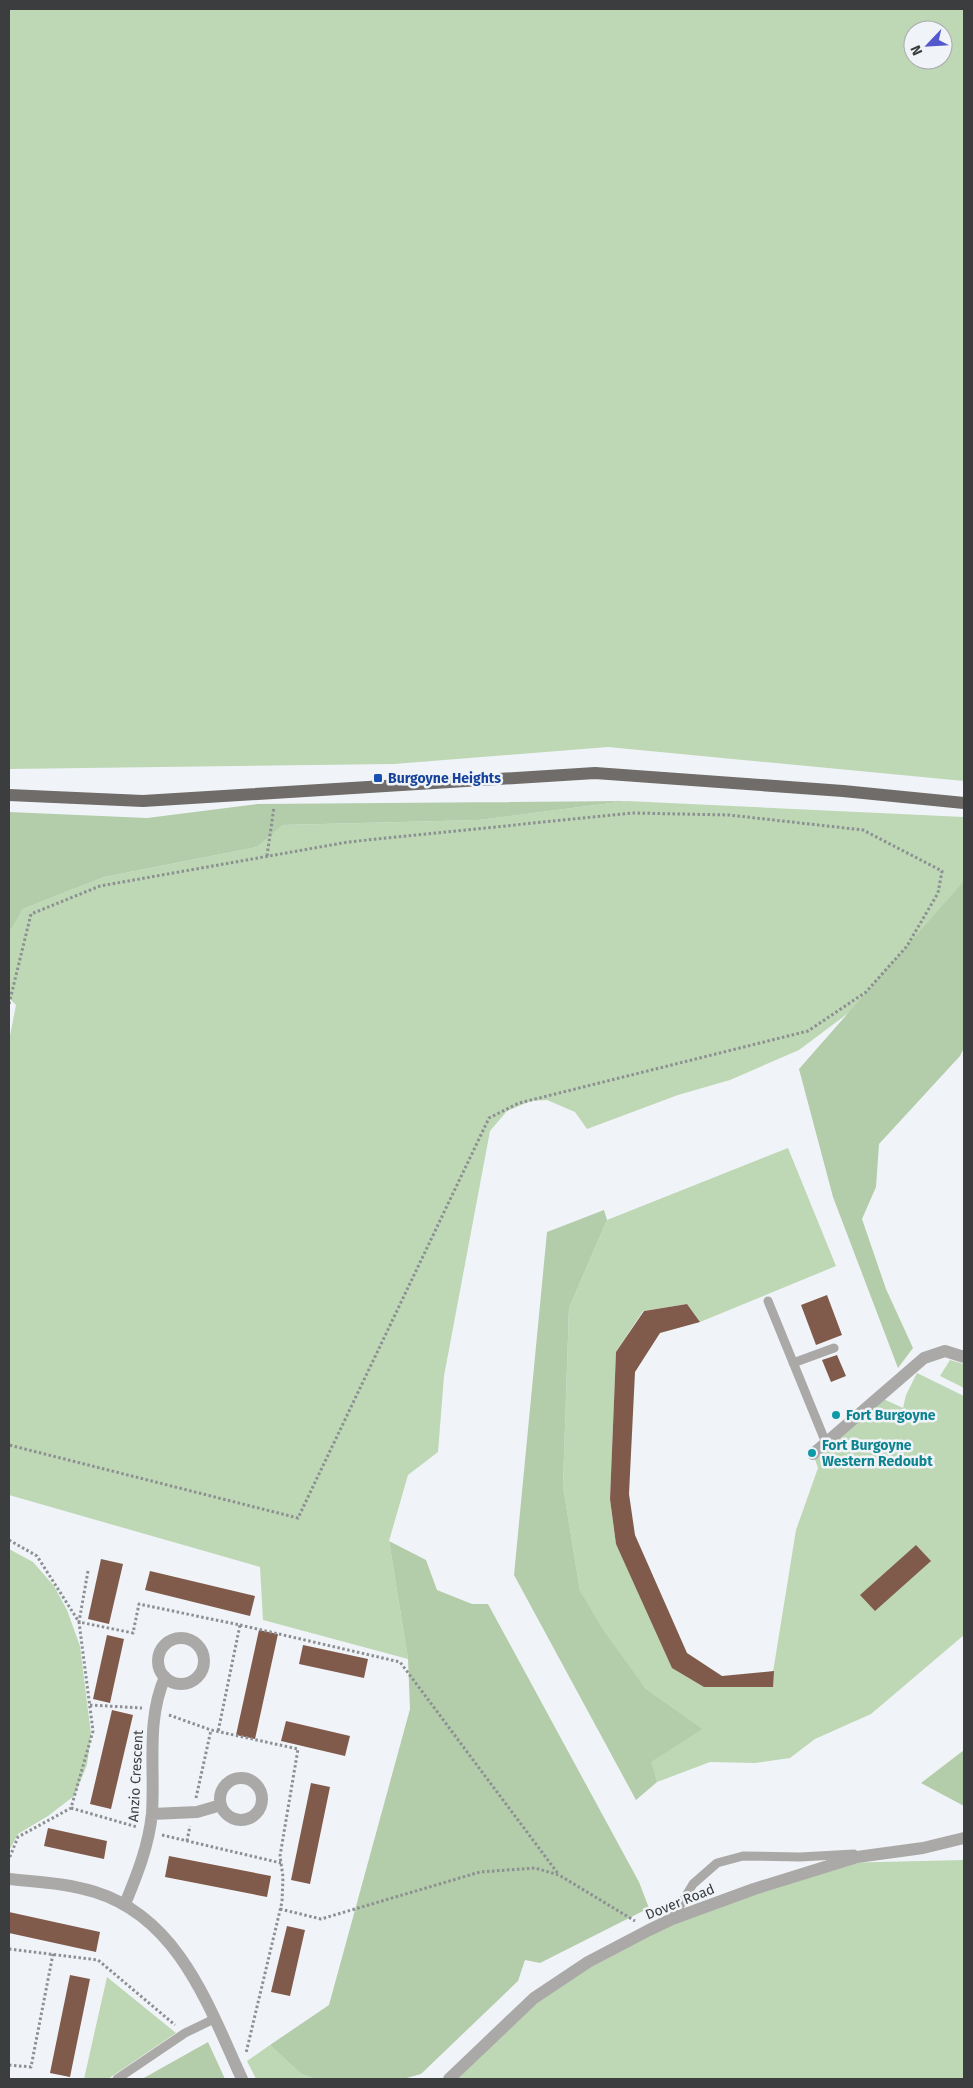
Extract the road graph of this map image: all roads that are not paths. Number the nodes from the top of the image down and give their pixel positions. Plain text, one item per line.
1 (9, 795) edge
2 (964, 802) edge
3 (768, 1301) dead end
4 (834, 1348) dead end
5 (964, 1357) edge
6 (793, 1363) junction
7 (826, 1443) junction
8 (813, 1454) dead end
9 (165, 1677) dead end
10 (220, 1805) dead end
11 (152, 1814) junction
12 (964, 1838) edge
13 (892, 1852) junction
14 (9, 1879) edge
15 (125, 1904) junction
16 (672, 1919) junction
17 (214, 2019) junction
18 (241, 2077) edge
19 (117, 2079) edge
20 (449, 2079) edge

1 - 2 main road
3 - 6 lane
4 - 6 lane
5 - 7 street
6 - 7 lane
7 - 8 street
9 - 11 street, Anzio Crescent
10 - 11 street
11 - 15 street, Anzio Crescent
12 - 13 street, Dover Road
13 - 16 street, Dover Road
13 - 16 lane
14 - 15 street
15 - 17 street
16 - 20 street, Dover Road
17 - 18 street
17 - 19 lane

